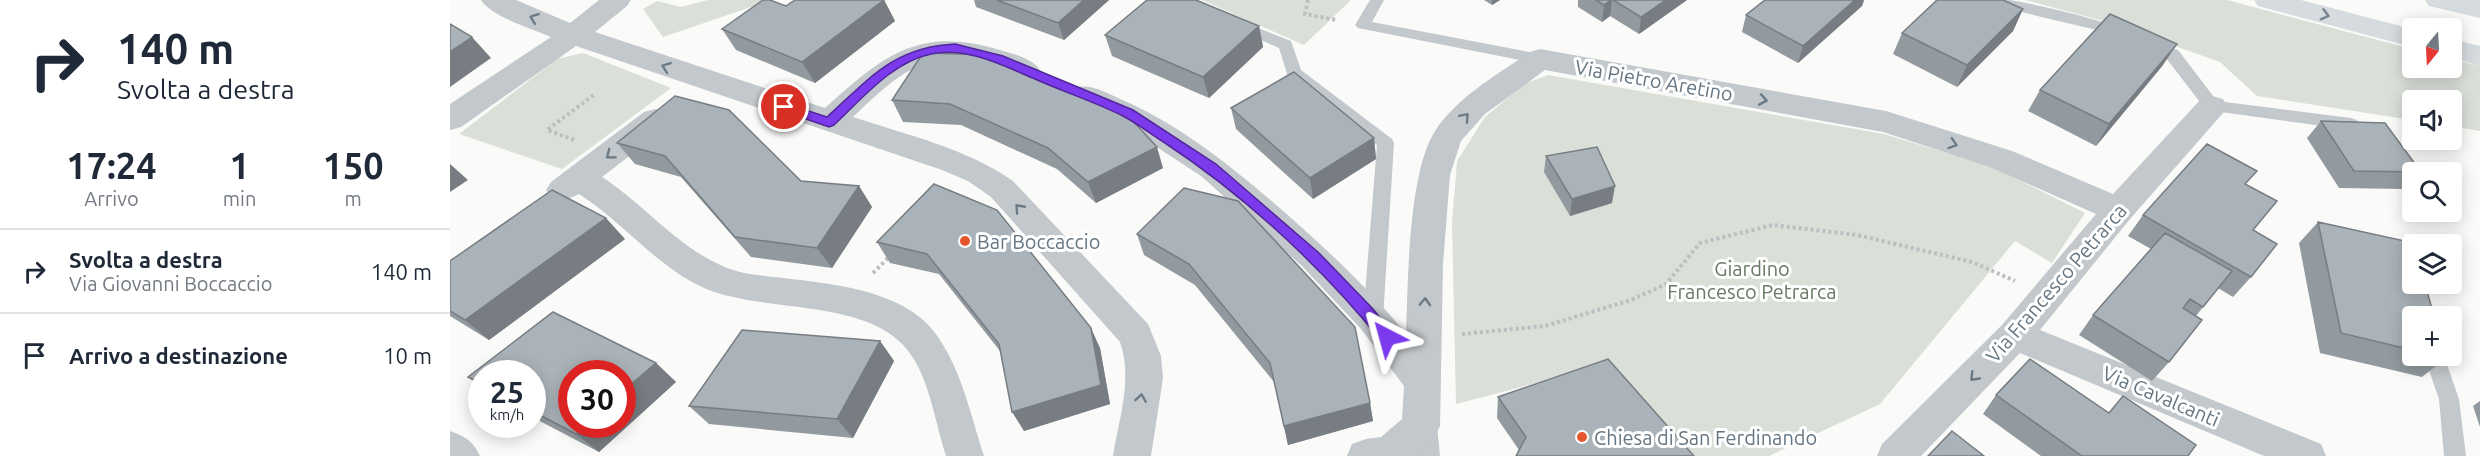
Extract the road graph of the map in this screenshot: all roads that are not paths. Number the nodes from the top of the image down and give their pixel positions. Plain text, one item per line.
1 (495, 0) edge
2 (617, 0) edge
3 (1377, 0) edge
4 (1988, 0) edge
5 (2268, 0) edge
6 (2439, 0) edge
7 (2480, 9) edge
8 (1223, 18) edge
9 (574, 34) junction
10 (2402, 35) edge
11 (2462, 51) edge
12 (2480, 56) edge
13 (1540, 58) junction
14 (707, 81) junction
15 (2212, 106) junction
16 (450, 119) edge
17 (829, 122) junction
18 (2370, 127) edge
19 (579, 178) junction
20 (542, 205) edge
21 (2118, 210) junction
22 (1373, 319) junction
23 (2015, 335) junction
24 (2437, 366) edge
25 (1422, 382) junction
26 (1423, 441) edge
27 (2237, 441) edge
28 (450, 448) edge
29 (461, 456) edge
30 (965, 456) edge
31 (1132, 456) edge
32 (1366, 456) edge
33 (1896, 456) edge
34 (2307, 456) edge
35 (2455, 456) edge

9 -> 1 street
2 - 9 street
3 - 13 lane
4 - 15 lane
5 -> 10 highway
6 - 7 highway
8 - 22 lane
14 -> 9 street
9 - 16 street
11 - 12 highway
13 -> 21 street, Via Pietro Aretino
25 -> 13 street
14 - 17 street
14 -> 19 street
15 - 18 lane
15 - 21 street, Via Francesco Petrarca
17 - 22 street
31 -> 17 street
19 - 20 street
19 - 30 street
21 - 23 street, Via Francesco Petrarca
22 - 25 street
23 - 27 street, Via Cavalcanti
23 -> 33 street, Via Francesco Petrarca
24 - 35 lane
25 - 26 street
26 - 32 street
27 - 34 street, Via Cavalcanti
28 - 29 street

